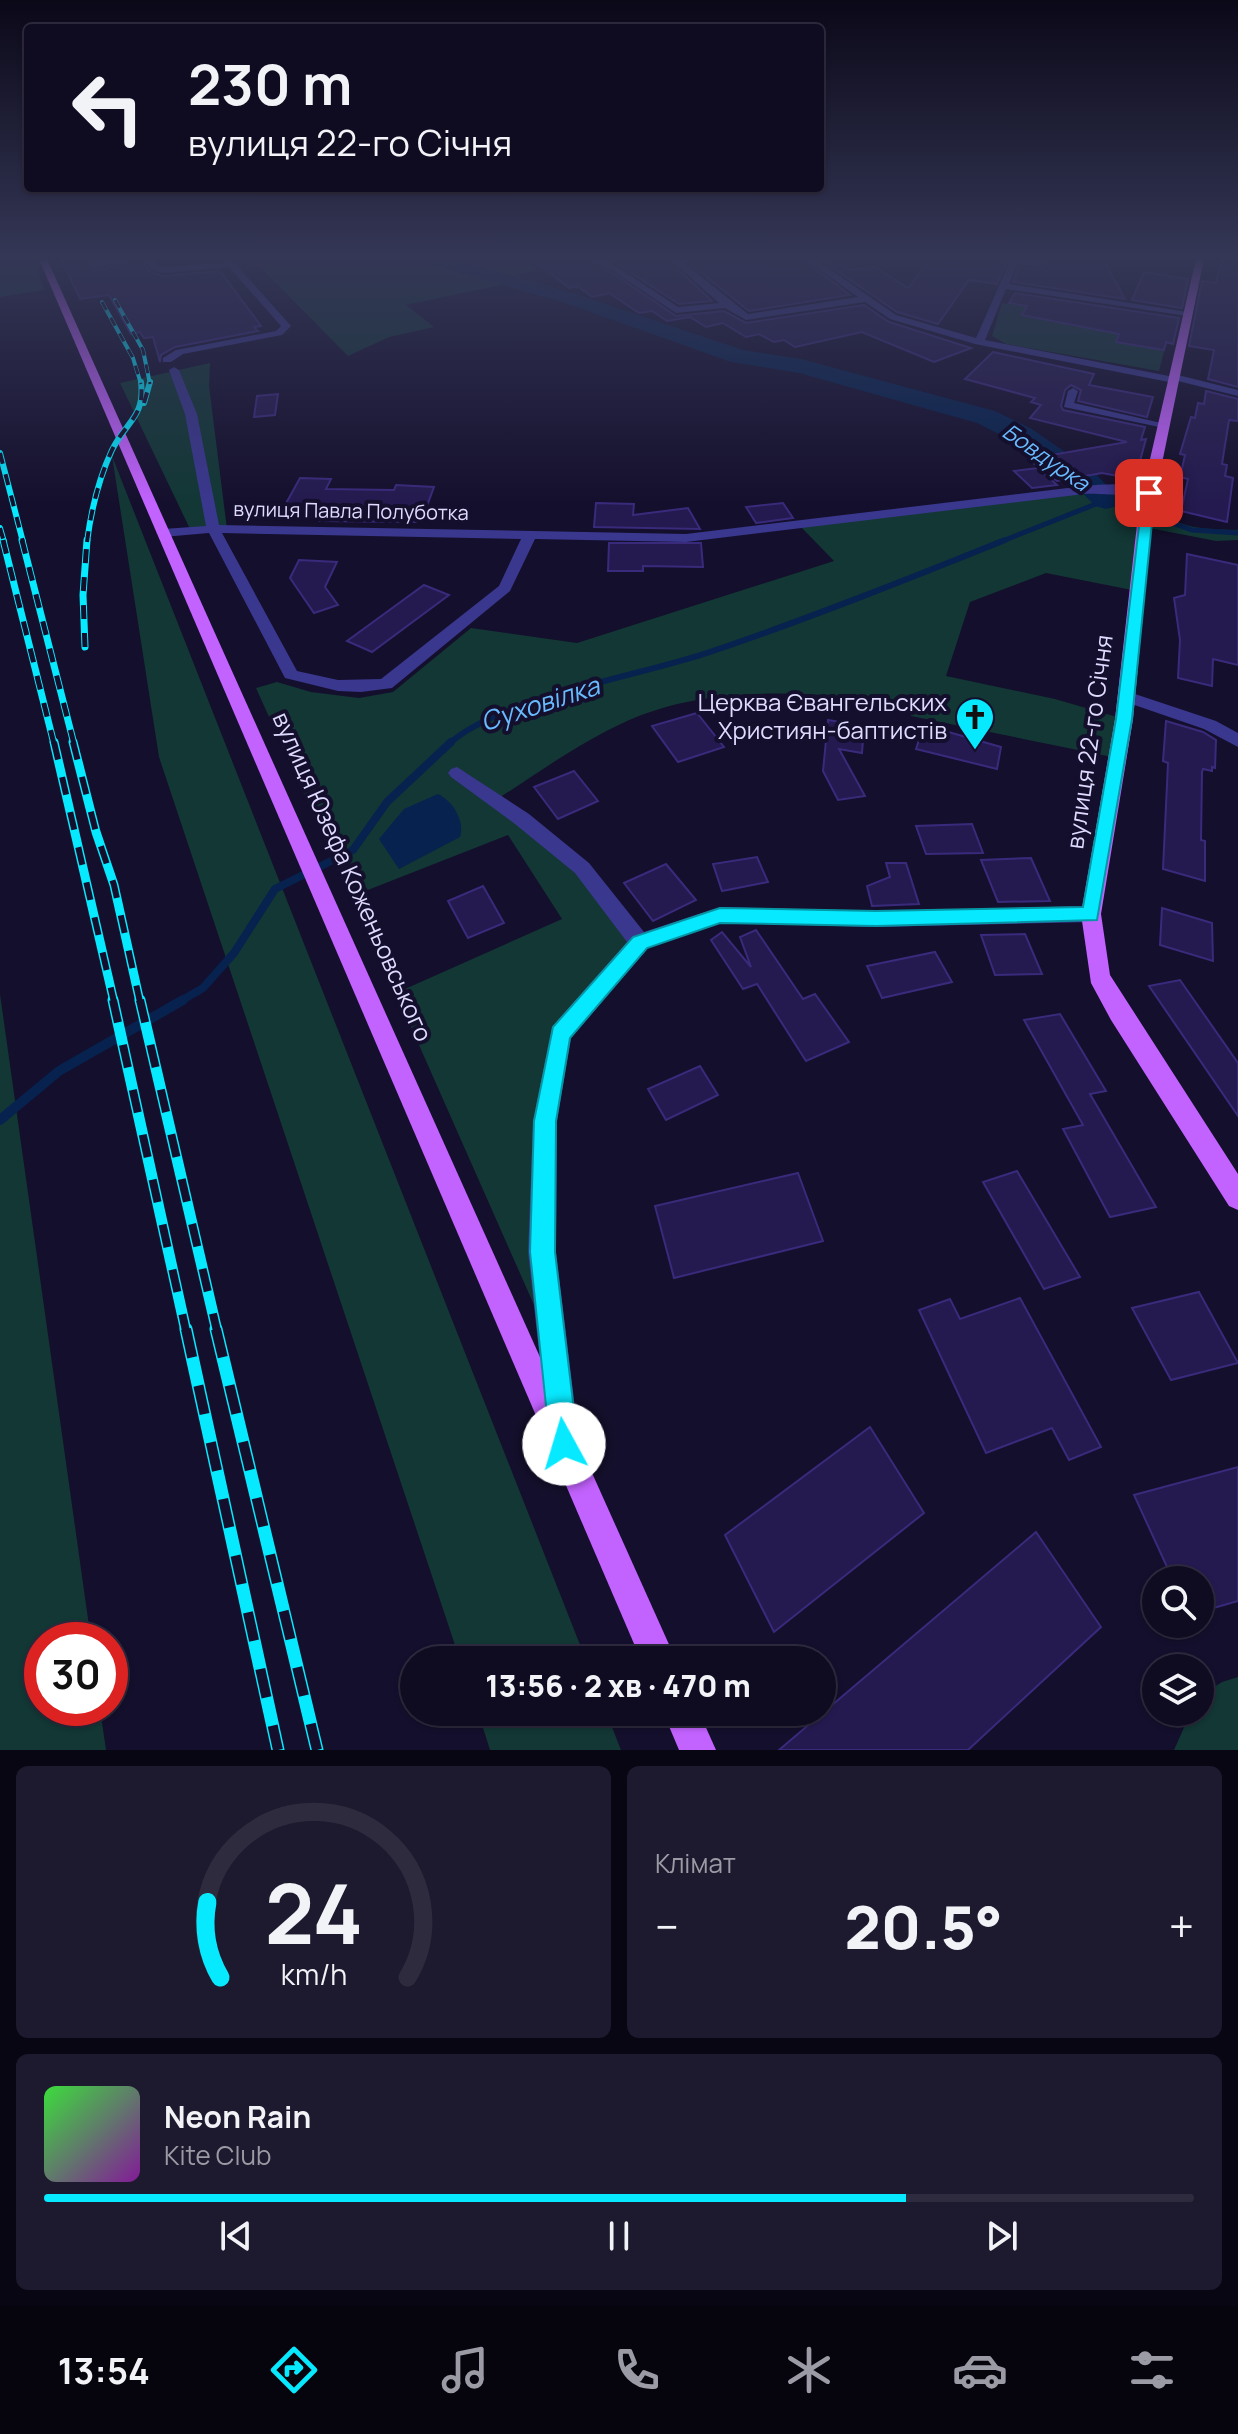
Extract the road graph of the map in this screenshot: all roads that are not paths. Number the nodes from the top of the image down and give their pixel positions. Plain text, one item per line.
1 (79, 341) edge
2 (243, 341) edge
3 (974, 341) edge
4 (1182, 341) edge
5 (979, 342) joint
6 (1174, 378) junction
7 (1073, 391) dead end
8 (1238, 393) edge
9 (1164, 425) junction
10 (1146, 506) junction
11 (213, 529) junction
12 (163, 533) junction
13 (530, 535) junction
14 (1126, 696) junction
15 (1238, 741) edge
16 (457, 773) dead end
17 (1091, 914) junction
18 (640, 942) junction
19 (1238, 1197) edge
20 (564, 1444) junction
21 (653, 1646) edge
22 (687, 1726) edge
23 (698, 1750) edge

1 - 12 main road, вулиця Юзефа Коженьовського
2 - 11 street
3 - 5 street
4 - 6 main road, вулиця 22-го Січня
5 - 6 street
6 - 8 street
6 - 9 main road, вулиця 22-го Січня
7 - 9 street
9 - 10 main road, вулиця 22-го Січня
10 - 13 street, вулиця Павла Полуботка
10 - 14 main road, вулиця 22-го Січня
11 - 12 street
11 - 13 street, вулиця Павла Полуботка
11 - 13 street, вулиця Павла Полуботка
12 - 20 main road, вулиця Юзефа Коженьовського
14 - 15 street
14 - 17 main road, вулиця 22-го Січня
16 - 18 street
17 - 18 street
17 - 19 main road, вулиця 22-го Січня
18 - 20 street, вулиця Юзефа Коженьовського
20 - 21 main road, вулиця Юзефа Коженьовського
22 - 23 main road

